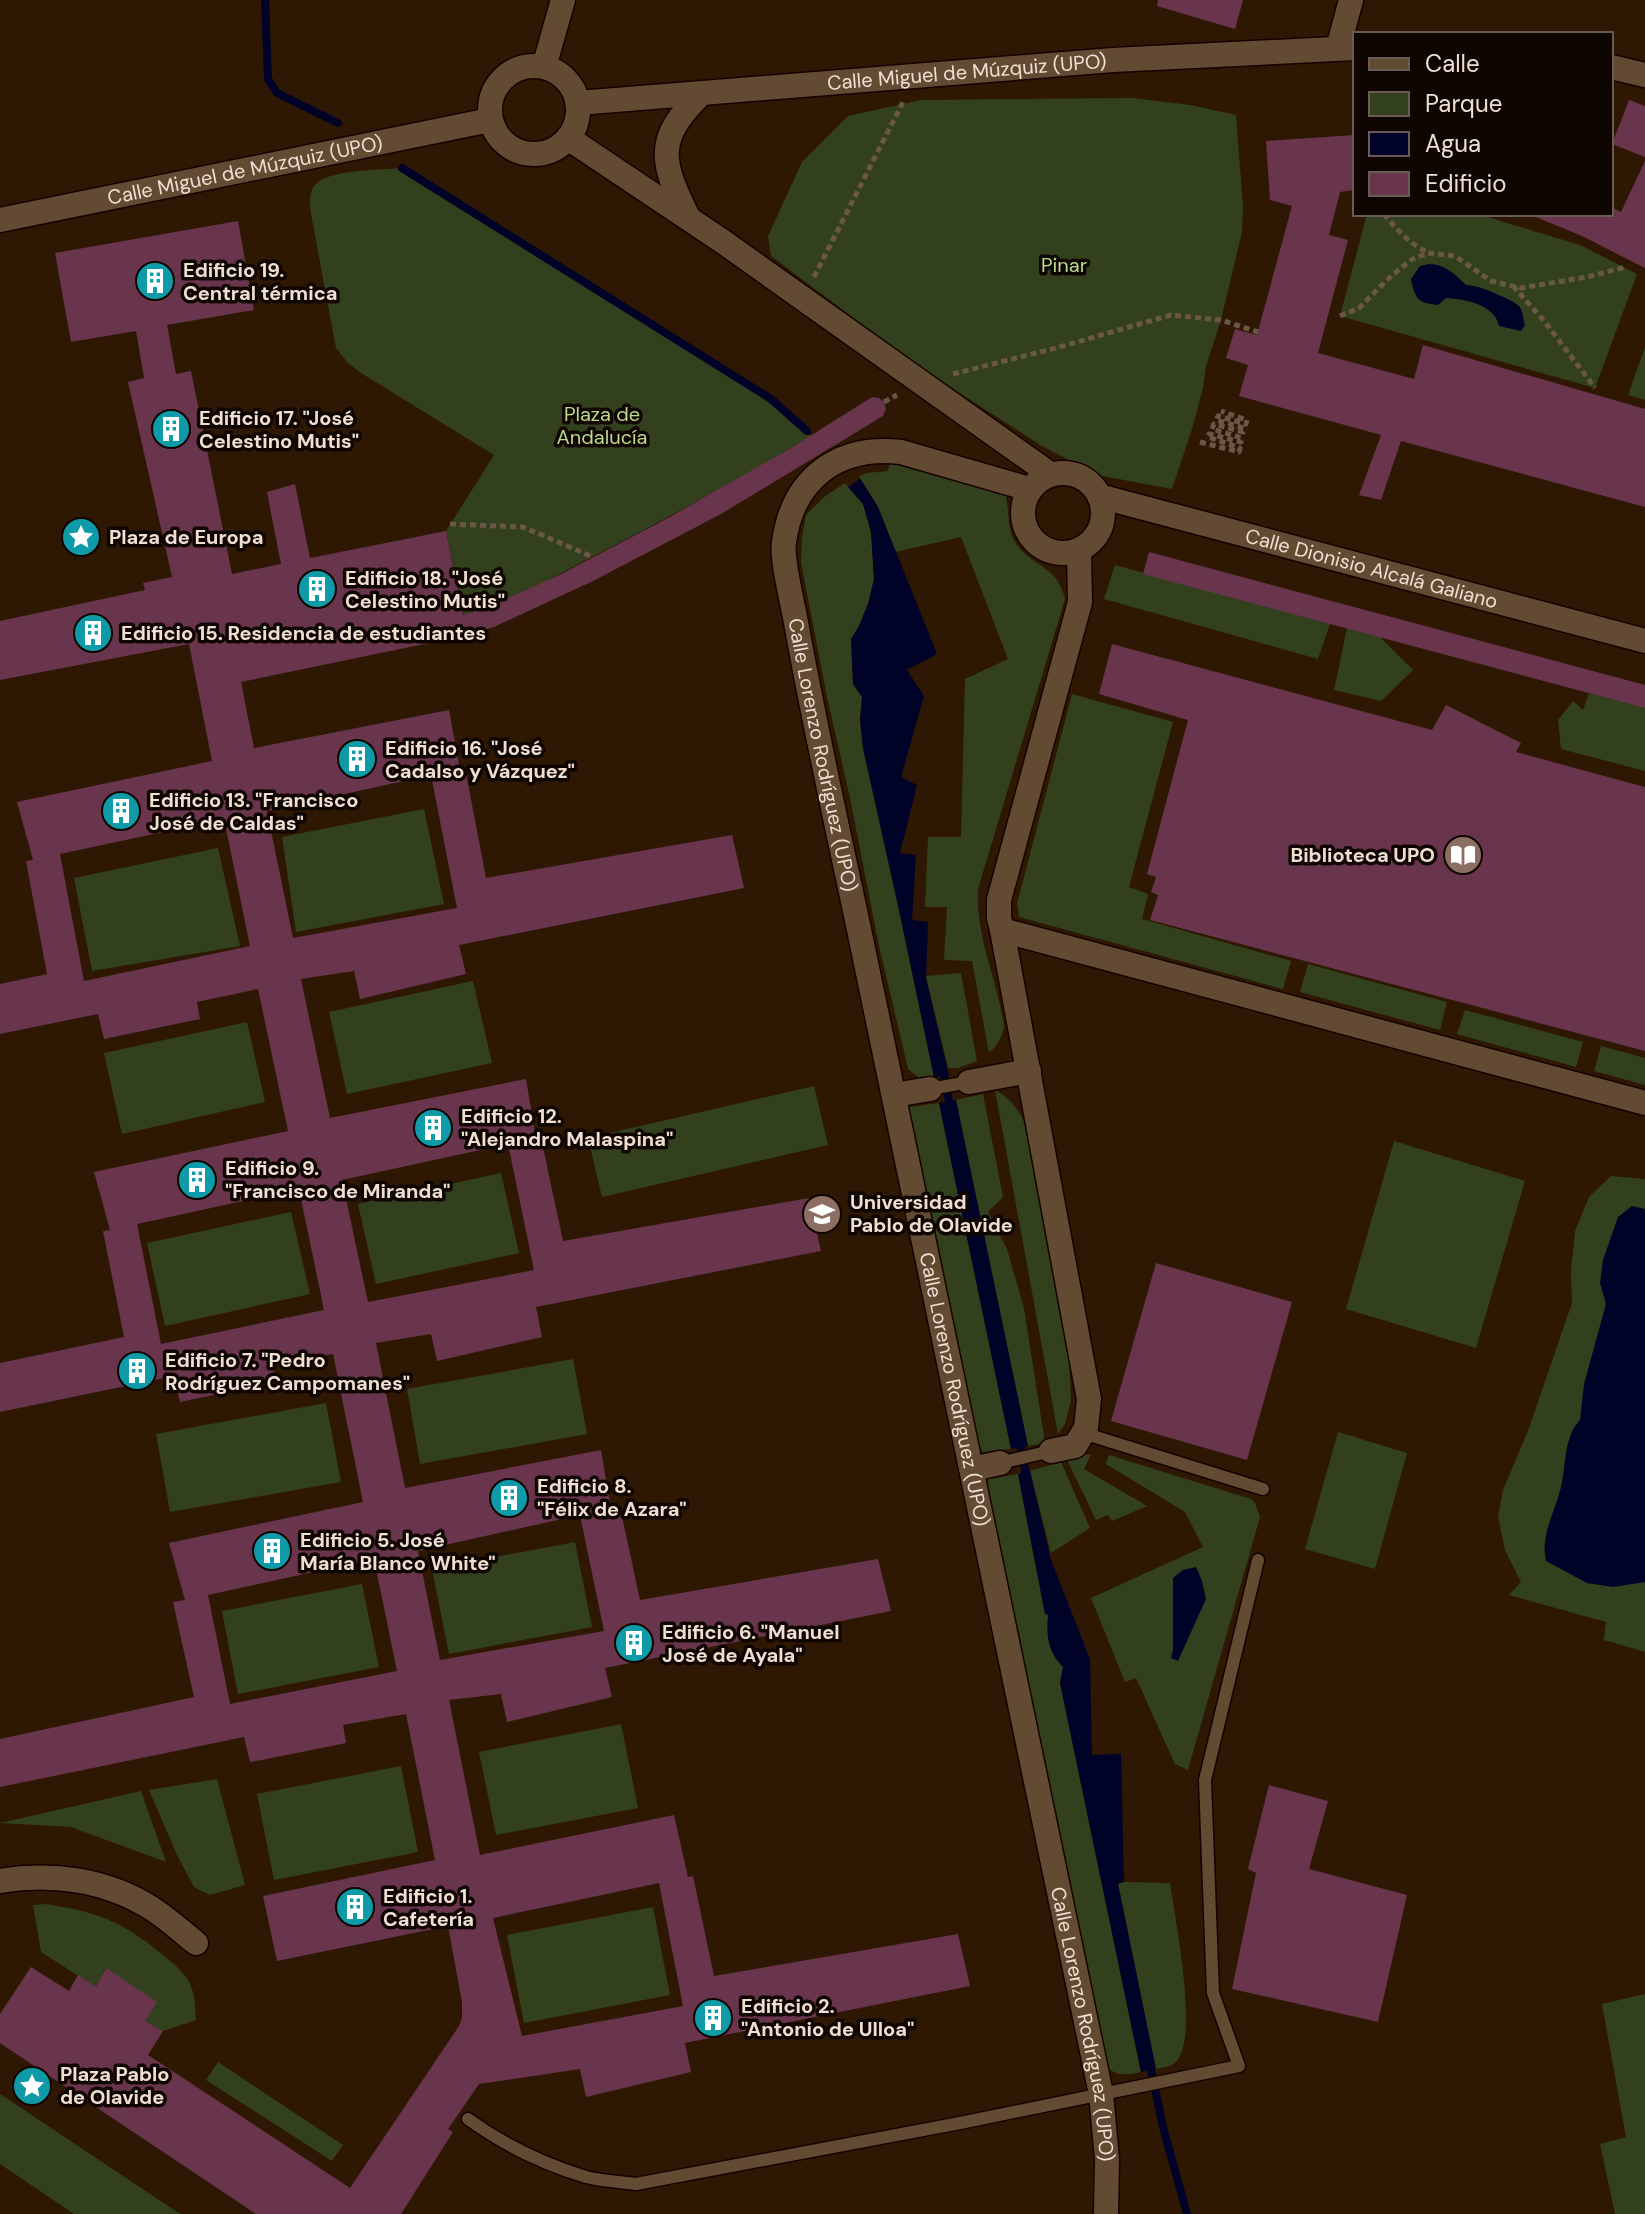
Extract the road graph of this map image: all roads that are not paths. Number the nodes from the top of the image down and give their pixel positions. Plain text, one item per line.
1 (563, 0) edge
2 (1351, 0) edge
3 (1347, 48) edge
4 (544, 67) junction
5 (1613, 67) edge
6 (1645, 75) edge
7 (701, 94) junction
8 (578, 103) junction
9 (490, 120) junction
10 (568, 138) junction
11 (688, 217) junction
12 (0, 220) edge
13 (1050, 474) junction
14 (1029, 489) junction
15 (1099, 496) junction
16 (1079, 550) junction
17 (1645, 641) edge
18 (1002, 930) junction
19 (1029, 1071) junction
20 (969, 1082) joint
21 (930, 1089) joint
22 (894, 1095) junction
23 (1645, 1103) edge
24 (1083, 1433) junction
25 (1051, 1451) joint
26 (1000, 1463) joint
27 (972, 1469) junction
28 (1263, 1489) dead end
29 (1258, 1560) dead end
30 (0, 1881) edge
31 (196, 1943) dead end
32 (1101, 2094) junction
33 (468, 2119) dead end
34 (1106, 2214) edge

1 - 4 street
2 - 3 street
3 - 7 street, Calle Miguel de Múzquiz (UPO)
4 - 8 street
4 - 9 street
5 - 6 street
7 - 8 street, Calle Miguel de Múzquiz (UPO)
7 - 11 street
8 - 10 street
9 - 10 street
9 - 12 street, Calle Miguel de Múzquiz (UPO)
10 - 11 street
11 - 13 street
13 - 14 street
13 - 15 street
14 - 16 street
14 - 22 street, Calle Lorenzo Rodríguez (UPO)
15 - 16 street
15 - 17 street, Calle Dionisio Alcalá Galiano
16 - 18 street
18 - 19 street
18 - 23 street
19 - 20 street
19 - 24 street
20 - 21 lane
21 - 22 street
22 - 27 street, Calle Lorenzo Rodríguez (UPO)
24 - 25 street
24 - 28 lane
25 - 26 lane
26 - 27 street
27 - 32 street, Calle Lorenzo Rodríguez (UPO)
29 - 32 lane
30 - 31 street
32 - 33 lane
32 - 34 street, Calle Lorenzo Rodríguez (UPO)

